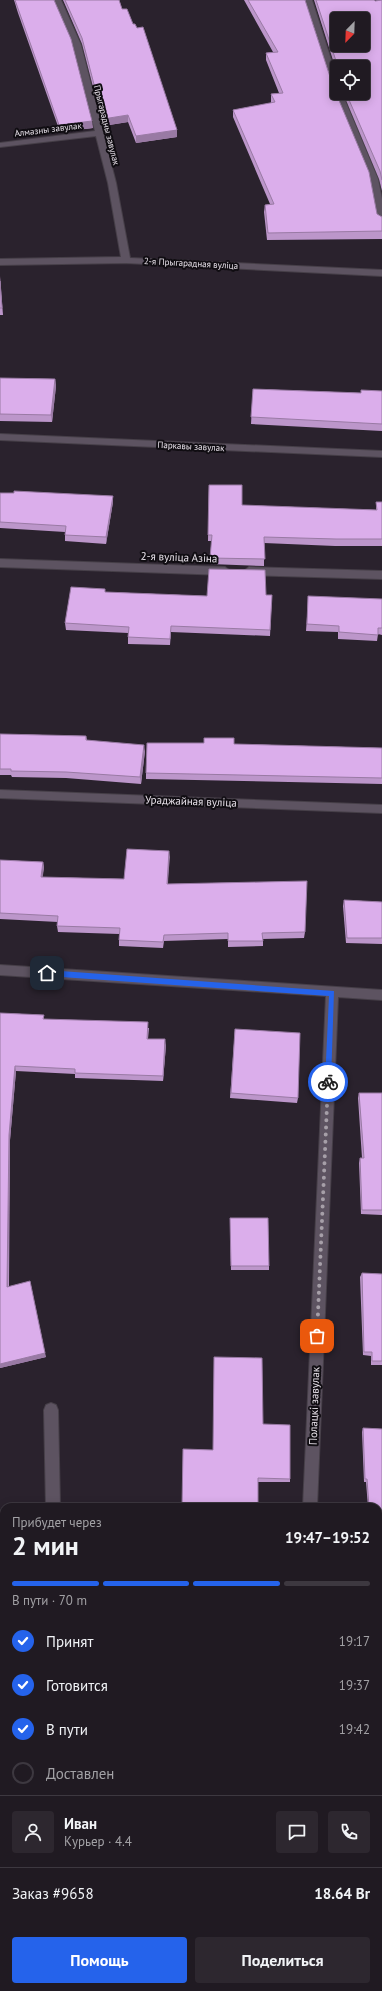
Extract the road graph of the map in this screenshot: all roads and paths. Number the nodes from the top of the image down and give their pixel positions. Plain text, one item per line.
1 (57, 0) edge
2 (308, 0) edge
3 (330, 70) edge
4 (340, 100) edge
5 (99, 133) junction
6 (0, 145) edge
7 (382, 221) edge
8 (126, 260) junction
9 (0, 262) edge
10 (382, 273) edge
11 (0, 437) edge
12 (382, 454) edge
13 (0, 563) edge
14 (382, 575) edge
15 (0, 794) edge
16 (382, 809) edge
17 (0, 970) edge
18 (332, 993) junction
19 (382, 995) edge
20 (51, 1410) dead end
21 (53, 1503) edge
22 (310, 1503) edge

1 - 5 street, Прыгарадны завулак
2 - 3 street
4 - 7 street
5 - 6 street, Алмазны завулак
5 - 8 street, Прыгарадны завулак
8 - 9 street, 2-я Прыгарадная вуліца
8 - 10 street, 2-я Прыгарадная вуліца
11 - 12 street, Паркавы завулак
13 - 14 street, 2-я вуліца Азіна
15 - 16 street, Ураджайная вуліца
17 - 18 street
18 - 19 street
18 - 22 street, Полацкі завулак
20 - 21 street

